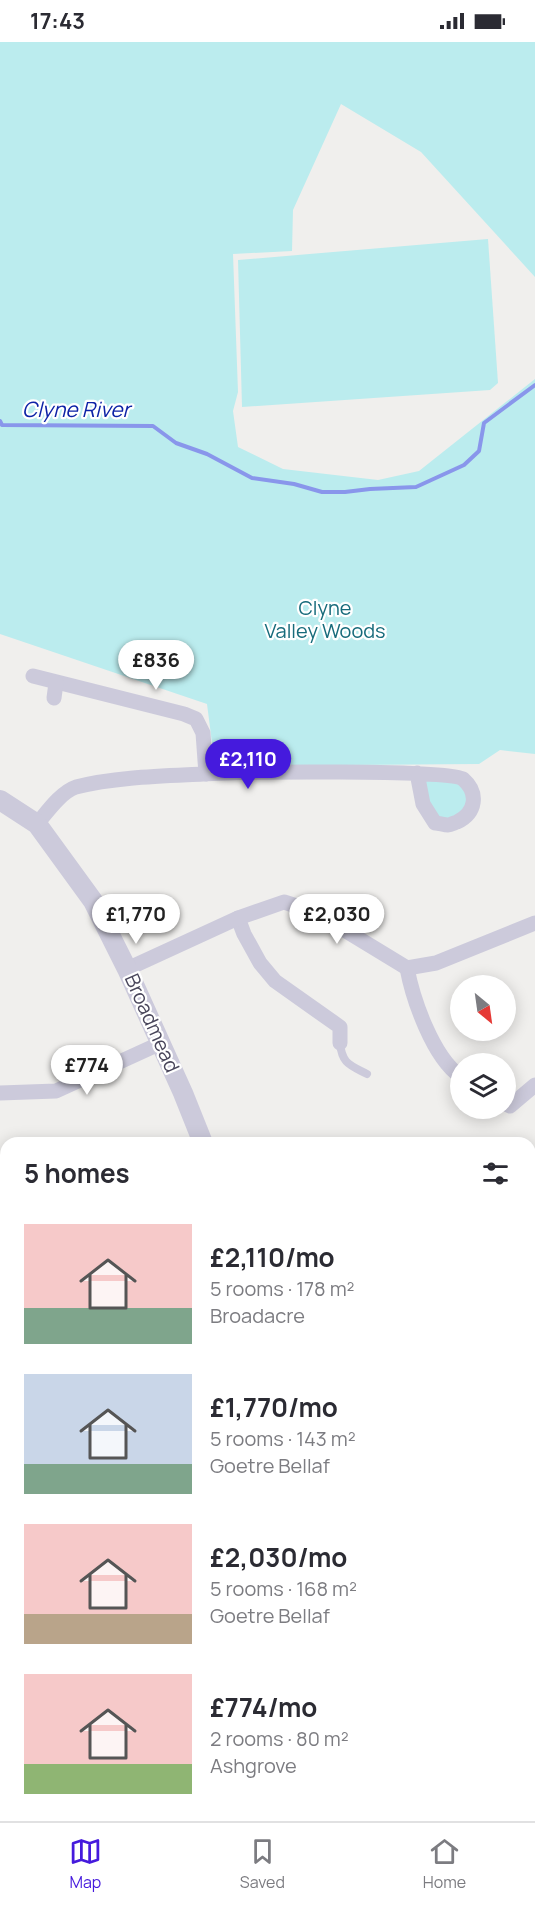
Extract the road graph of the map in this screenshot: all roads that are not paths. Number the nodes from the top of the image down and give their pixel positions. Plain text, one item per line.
1 (33, 676) dead end
2 (417, 772) dead end
3 (206, 774) junction
4 (0, 800) edge
5 (36, 824) junction
6 (238, 918) junction
7 (535, 923) edge
8 (407, 968) junction
9 (127, 969) junction
10 (340, 1043) joint
11 (161, 1044) junction
12 (450, 1066) edge
13 (368, 1074) dead end
14 (535, 1085) edge
15 (0, 1093) edge
16 (516, 1099) edge
17 (200, 1137) edge

1 - 3 street
2 - 3 street
3 - 5 street
4 - 5 street, Broadmead
5 - 9 street, Broadmead
6 - 8 street
6 - 9 street
6 - 10 street
7 - 8 street
8 - 12 street
9 - 11 street, Broadmead
10 - 13 lane
11 - 15 street
11 - 17 street, Broadmead
14 - 16 street

